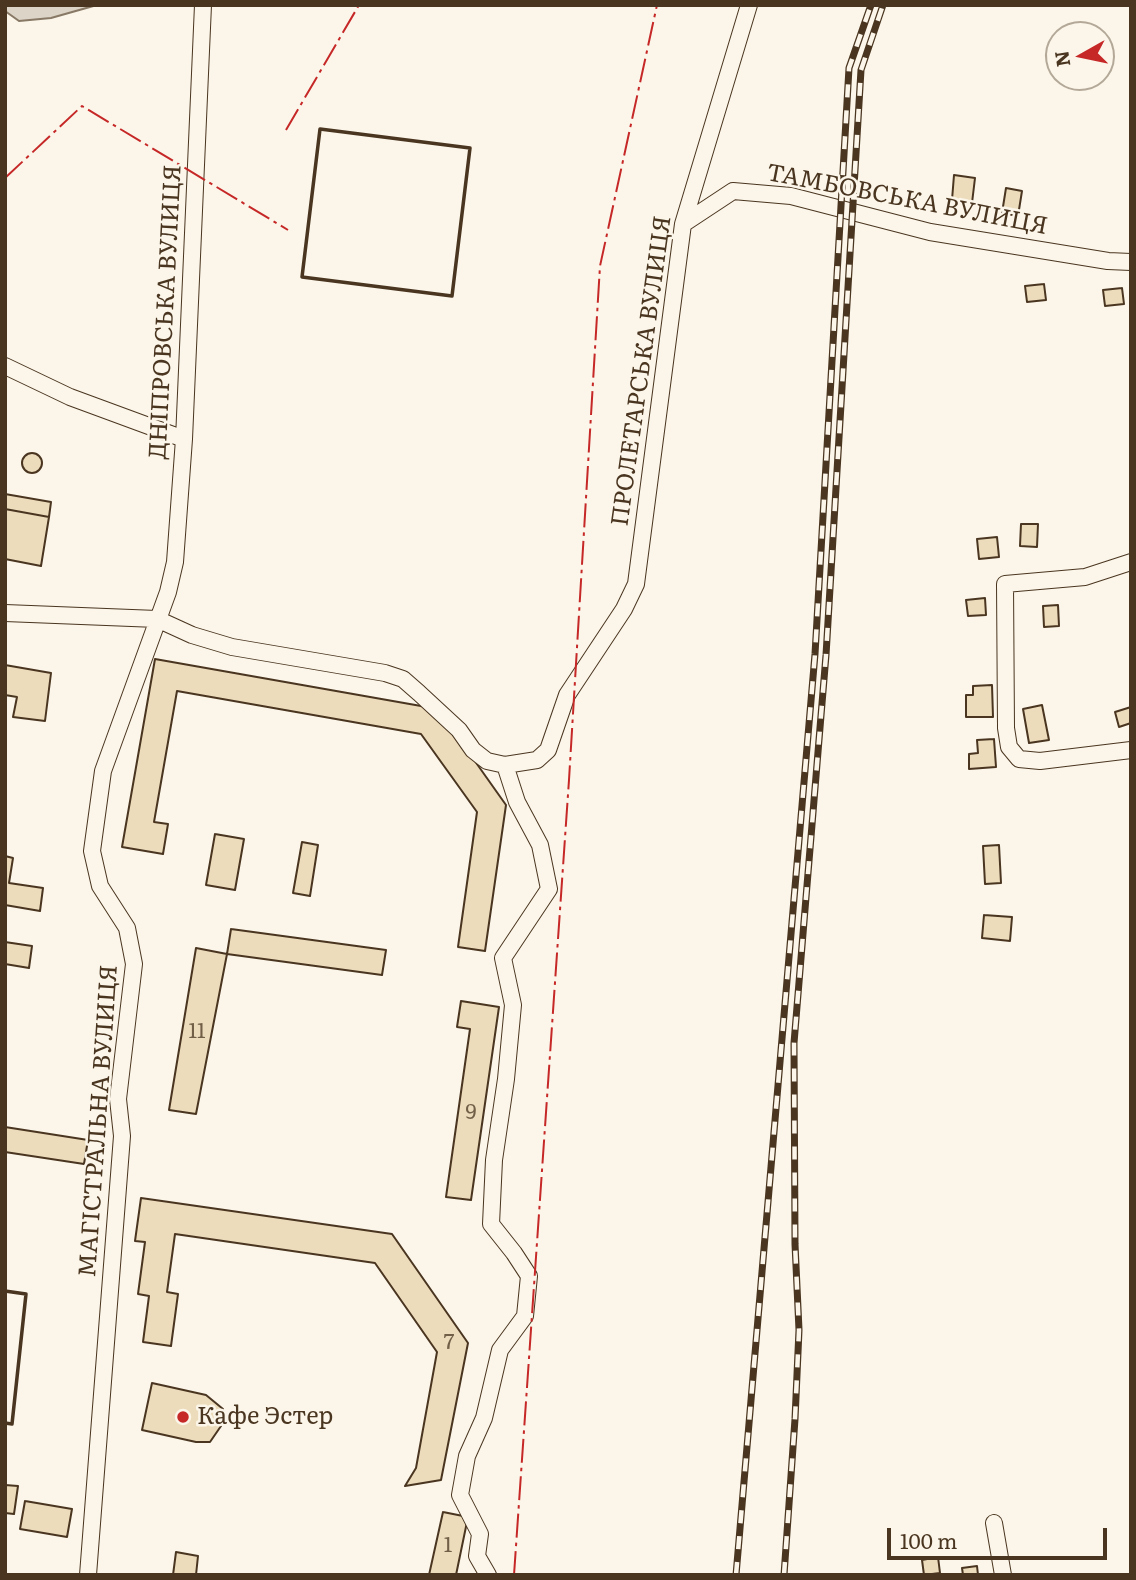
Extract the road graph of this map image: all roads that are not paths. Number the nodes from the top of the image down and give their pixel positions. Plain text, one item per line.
1 (203, 5) edge
2 (749, 5) edge
3 (683, 224) junction
4 (1131, 262) edge
5 (5, 366) edge
6 (184, 439) junction
7 (1131, 562) edge
8 (5, 613) edge
9 (158, 619) junction
10 (1131, 750) edge
11 (505, 765) junction
12 (994, 1523) dead end
13 (1004, 1572) edge
14 (88, 1575) edge
15 (488, 1575) edge

1 - 6 street, ДНІПРОВСЬКА ВУЛИЦЯ
2 - 3 street, ПРОЛЕТАРСЬКА ВУЛИЦЯ
3 - 4 street, ТАМБОВСЬКА ВУЛИЦЯ
3 - 11 street, ПРОЛЕТАРСЬКА ВУЛИЦЯ
5 - 6 street
6 - 9 street, ДНІПРОВСЬКА ВУЛИЦЯ
7 - 10 street
8 - 9 street
9 - 11 street
9 - 14 street, МАГІСТРАЛЬНА ВУЛИЦЯ
11 - 15 street
12 - 13 street

